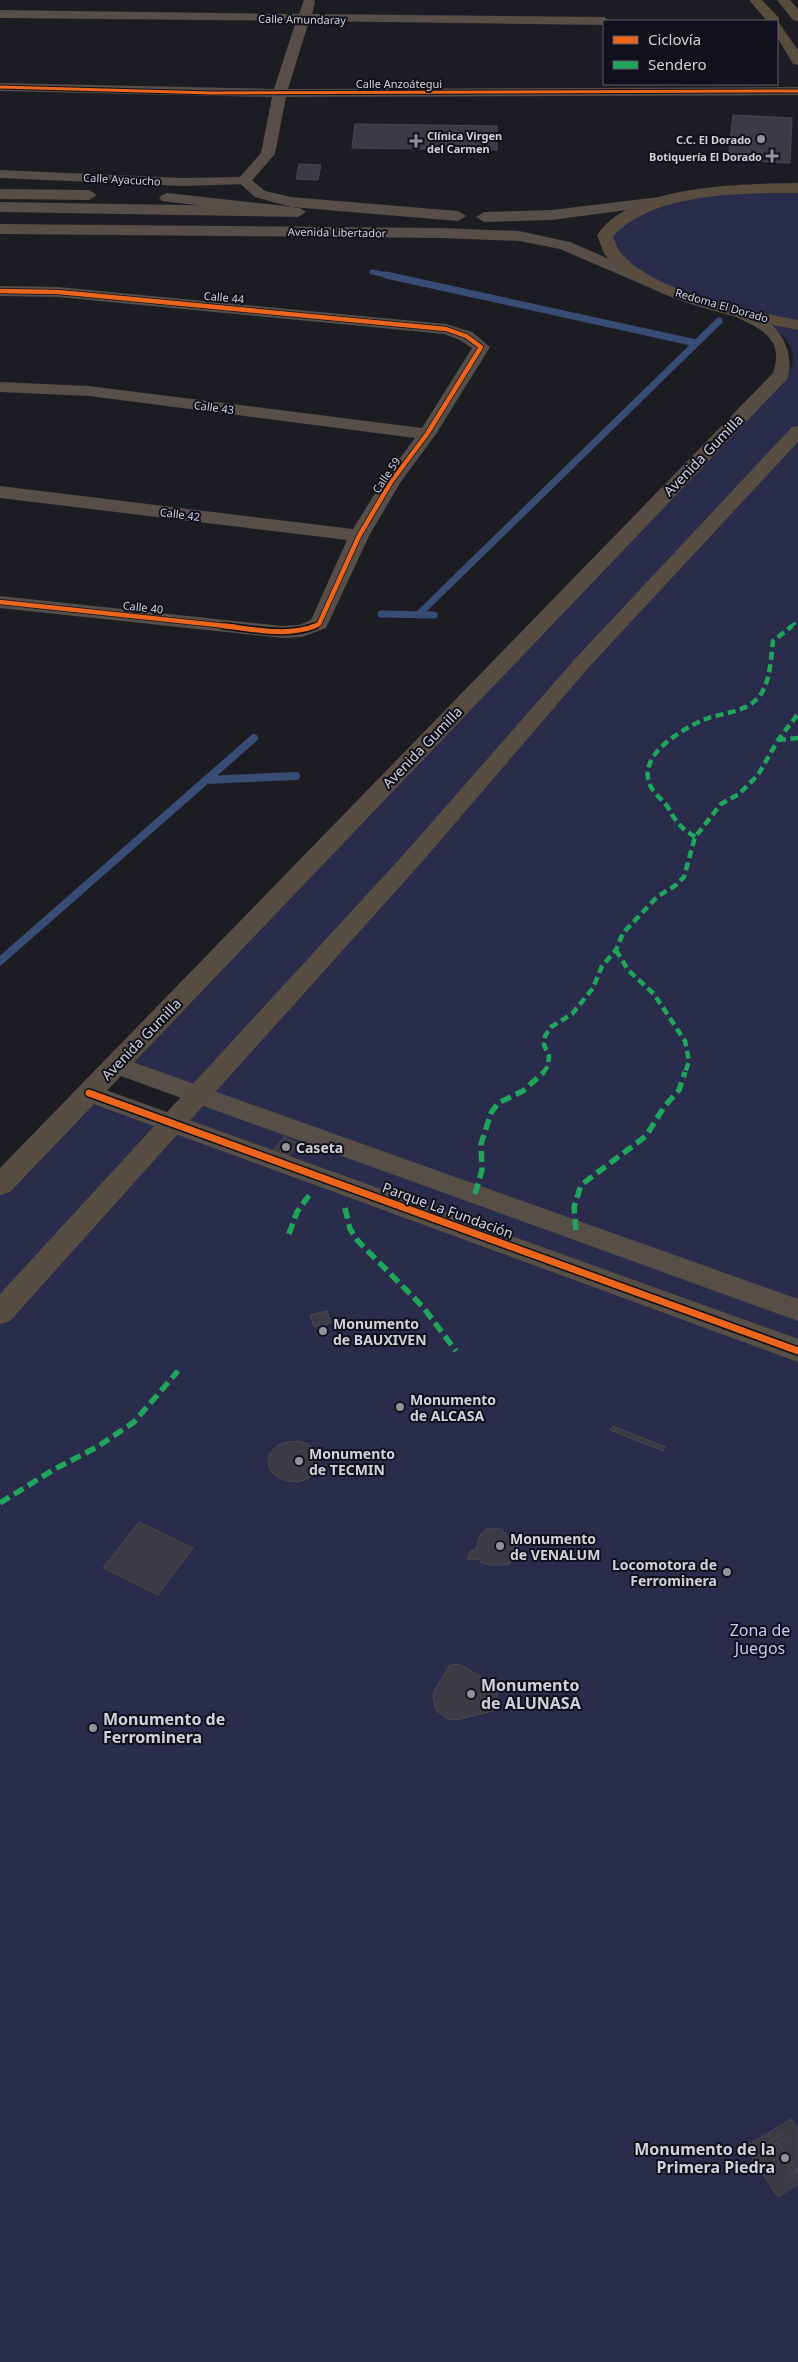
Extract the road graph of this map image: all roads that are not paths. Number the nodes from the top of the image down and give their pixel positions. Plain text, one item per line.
1 (18, 0) edge
2 (310, 0) edge
3 (755, 0) edge
4 (783, 0) edge
5 (798, 17) edge
6 (2, 18) edge
7 (303, 19) junction
8 (773, 20) edge
9 (603, 21) edge
10 (778, 28) edge
11 (798, 61) edge
12 (0, 87) edge
13 (798, 91) edge
14 (280, 93) junction
15 (0, 174) edge
16 (244, 181) junction
17 (798, 182) edge
18 (773, 188) junction
19 (798, 188) edge
20 (0, 194) edge
21 (667, 201) junction
22 (0, 207) edge
23 (300, 212) junction
24 (458, 216) junction
25 (0, 229) edge
26 (664, 288) junction
27 (0, 291) edge
28 (740, 312) junction
29 (798, 325) edge
30 (446, 329) joint
31 (0, 387) edge
32 (798, 432) edge
33 (427, 434) junction
34 (0, 492) edge
35 (359, 536) junction
36 (0, 602) edge
37 (283, 632) joint
38 (116, 1065) junction
39 (89, 1093) junction
40 (198, 1094) junction
41 (173, 1122) junction
42 (0, 1185) edge
43 (798, 1310) edge
44 (0, 1313) edge
45 (798, 1350) edge

1 - 6 street
2 - 7 street
3 - 8 main road
4 - 5 main road
6 - 7 street, Calle Amundaray
7 - 9 street, Calle Amundaray
7 - 14 street
10 - 11 main road
12 - 14 street, Calle Anzoátegui
13 - 14 street, Calle Anzoátegui
14 - 16 street
15 - 16 street, Calle Ayacucho
16 - 24 street
17 - 18 main road
18 - 19 main road, Redoma El Dorado
18 - 21 main road, Redoma El Dorado
20 - 23 street, Avenida Libertador
21 - 24 street, Avenida Libertador
21 - 26 main road, Redoma El Dorado
22 - 23 street, Avenida Libertador
23 - 24 street, Avenida Libertador
25 - 26 street, Avenida Libertador
26 - 28 main road, Redoma El Dorado
27 - 30 street, Calle 44
28 - 29 main road, Redoma El Dorado
28 - 38 main road, Avenida Gumilla
30 - 33 street, Calle 59
31 - 33 street, Calle 43
32 - 40 main road
33 - 35 street, Calle 59
34 - 35 street, Calle 42
35 - 37 street, Calle 59
36 - 37 street, Calle 40
38 - 39 main road, Avenida Gumilla
38 - 40 street, Parque La Fundación
39 - 41 street, Parque La Fundación
39 - 42 main road, Avenida Gumilla
40 - 41 main road
40 - 43 street, Parque La Fundación
41 - 44 main road
41 - 45 street, Parque La Fundación

